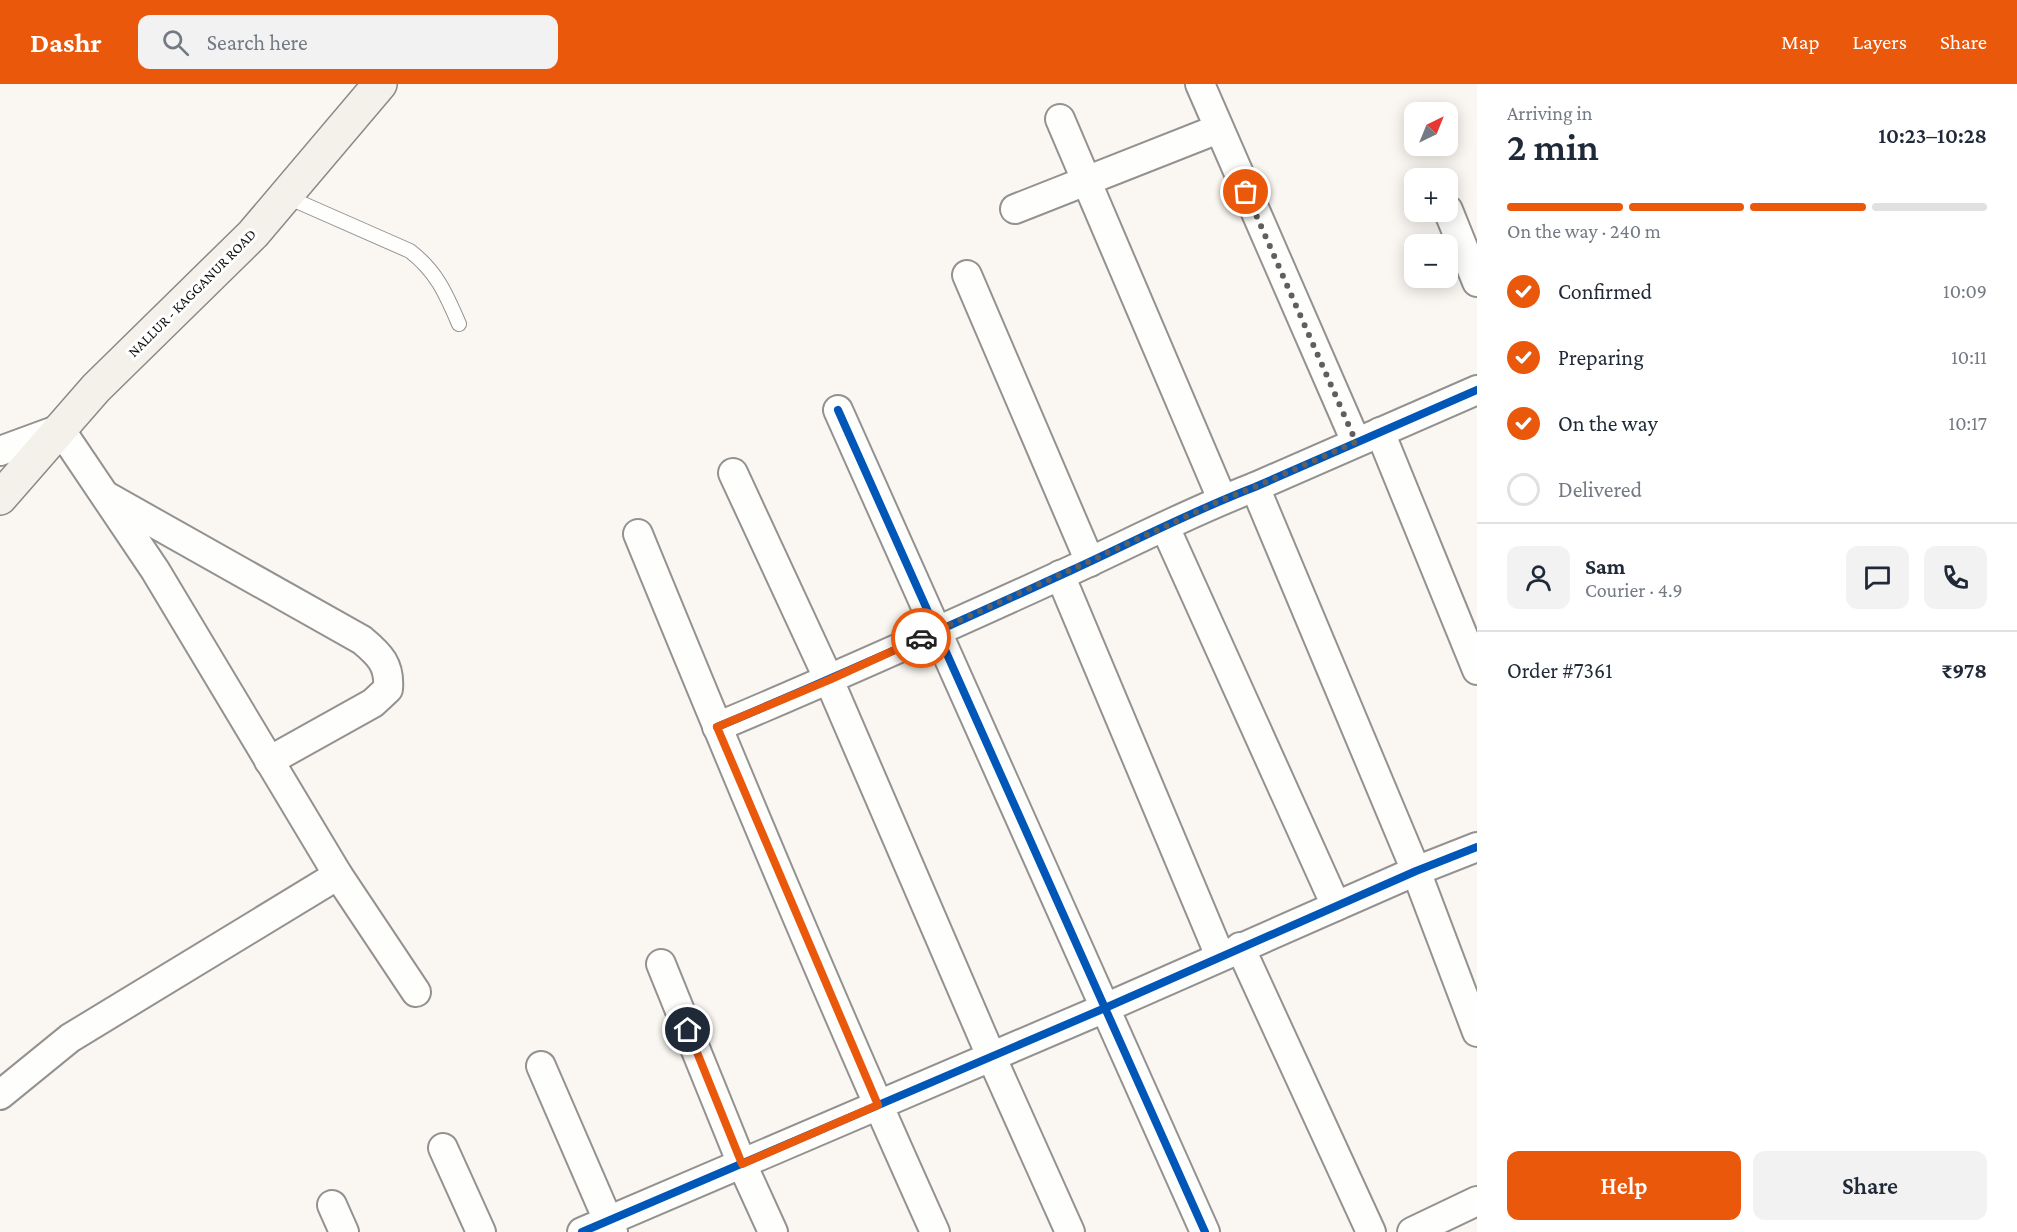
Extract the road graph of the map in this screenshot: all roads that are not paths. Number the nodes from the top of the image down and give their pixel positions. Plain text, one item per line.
1 (380, 84) edge
2 (1200, 84) edge
3 (1060, 119) dead end
4 (1218, 129) junction
5 (1088, 182) junction
6 (285, 196) junction
7 (1015, 209) dead end
8 (1453, 222) edge
9 (967, 275) dead end
10 (1477, 282) edge
11 (459, 324) dead end
12 (1477, 390) edge
13 (838, 410) dead end
14 (60, 429) junction
15 (1368, 437) junction
16 (0, 451) edge
17 (733, 473) dead end
18 (1255, 487) junction
19 (104, 494) junction
20 (0, 498) edge
21 (1222, 500) junction
22 (1165, 526) junction
23 (638, 534) dead end
24 (1090, 562) junction
25 (1060, 575) junction
26 (938, 630) junction
27 (1477, 670) edge
28 (829, 680) junction
29 (717, 727) junction
30 (269, 761) junction
31 (1477, 847) edge
32 (1416, 871) junction
33 (338, 875) junction
34 (1336, 906) junction
35 (1230, 952) junction
36 (661, 963) dead end
37 (416, 992) dead end
38 (1105, 1008) junction
39 (1477, 1032) edge
40 (991, 1056) junction
41 (541, 1066) dead end
42 (0, 1095) edge
43 (878, 1105) junction
44 (443, 1148) dead end
45 (742, 1164) junction
46 (1477, 1201) edge
47 (332, 1205) dead end
48 (601, 1228) edge
49 (344, 1232) edge
50 (481, 1232) edge
51 (772, 1232) edge
52 (935, 1232) edge
53 (1070, 1232) edge
54 (1205, 1232) edge
55 (1371, 1232) edge
56 (1412, 1232) edge

1 - 6 main road, NALLUR - KAGGANUR ROAD
2 - 4 street
3 - 5 street
4 - 5 street
4 - 15 street
5 - 7 street
5 - 21 street
6 - 11 lane
6 - 14 main road, NALLUR - KAGGANUR ROAD
8 - 10 street
9 - 24 street
12 - 15 street
13 - 26 street
14 - 16 street
14 - 19 street
14 - 20 main road, NALLUR - KAGGANUR ROAD
15 - 18 street
15 - 27 street
17 - 28 street
18 - 21 street
18 - 32 street
19 - 30 street
19 - 30 street
21 - 22 street
22 - 24 street
22 - 34 street
23 - 29 street
24 - 25 street
25 - 26 street
25 - 35 street
26 - 28 street
26 - 38 street
28 - 29 street
28 - 40 street
29 - 43 street
30 - 33 street
31 - 32 street
32 - 34 street
32 - 39 street
33 - 37 street
33 - 42 street
34 - 35 street
35 - 38 street
35 - 55 street
36 - 45 street
38 - 40 street
38 - 54 street
40 - 43 street
40 - 53 street
41 - 48 street
43 - 45 street
43 - 52 street
44 - 50 street
45 - 48 street
45 - 51 street
46 - 56 street
47 - 49 street

